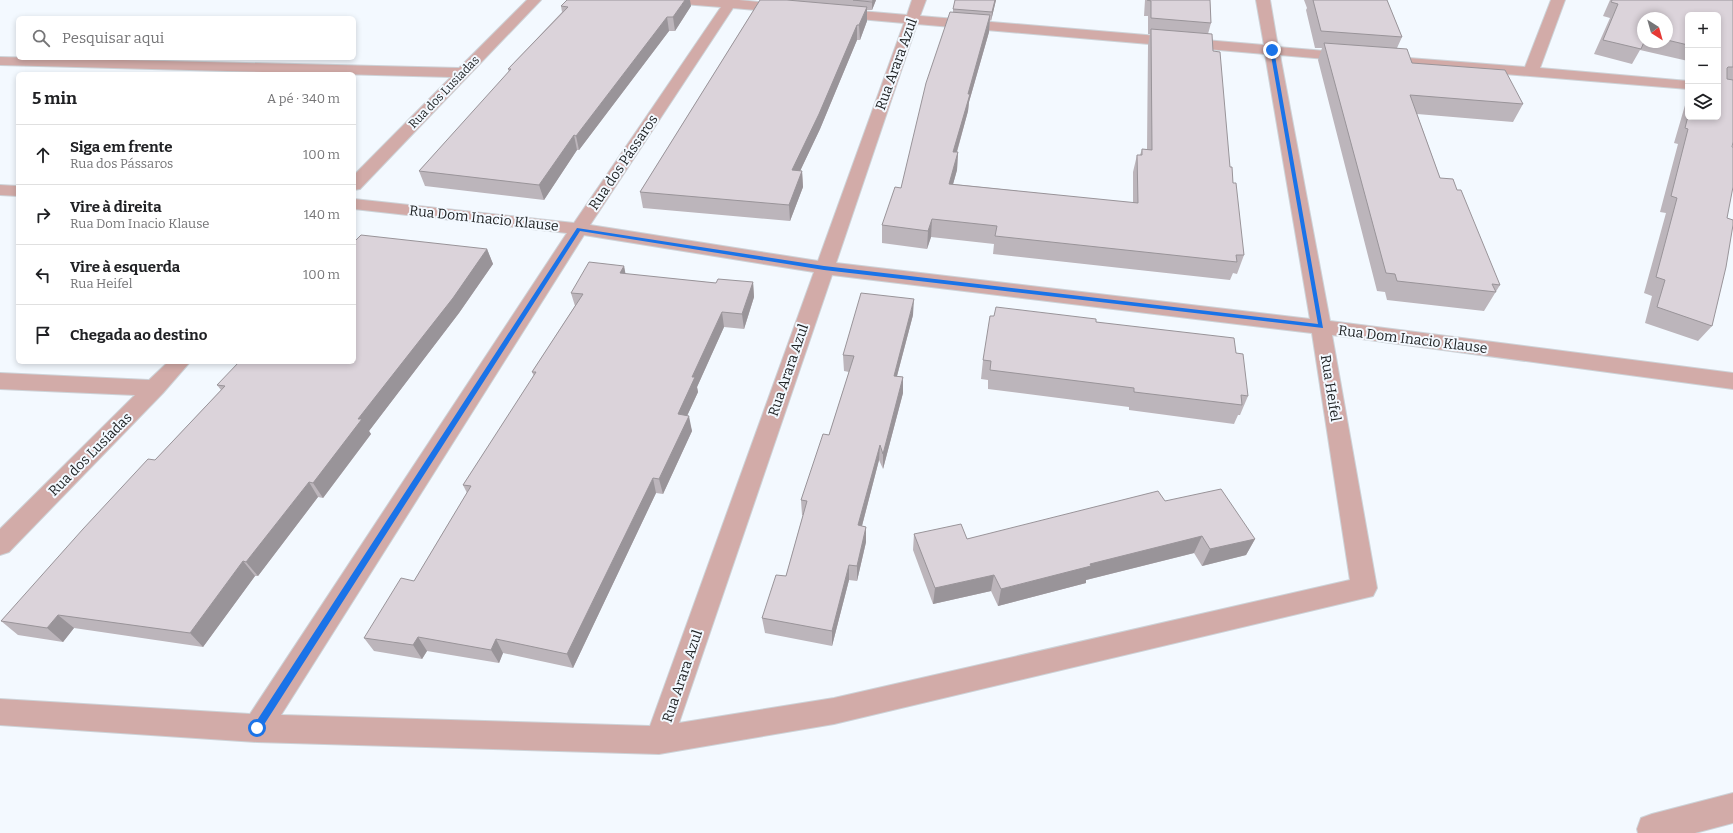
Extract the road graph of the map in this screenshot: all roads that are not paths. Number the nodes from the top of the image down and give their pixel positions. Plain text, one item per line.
1 (534, 0) edge
2 (683, 0) edge
3 (919, 0) edge
4 (1263, 0) edge
5 (1558, 0) edge
6 (730, 2) edge
7 (800, 10) edge
8 (824, 12) edge
9 (912, 20) junction
10 (1272, 50) junction
11 (0, 61) edge
12 (1531, 72) junction
13 (463, 73) junction
14 (1685, 85) edge
15 (356, 183) edge
16 (0, 190) edge
17 (16, 191) edge
18 (356, 204) edge
19 (579, 229) junction
20 (824, 268) junction
21 (1321, 327) junction
22 (178, 364) edge
23 (0, 381) edge
24 (1733, 381) edge
25 (155, 388) junction
26 (0, 545) edge
27 (0, 712) edge
28 (257, 728) junction
29 (659, 740) junction
30 (1733, 808) edge
31 (1652, 829) dead end

1 - 13 street, Rua dos Lusíadas
2 - 6 street
3 - 9 street, Rua Arara Azul
4 - 10 street, Rua Heifel
5 - 12 street
6 - 7 street
6 - 19 street, Rua dos Pássaros
8 - 9 street
9 - 10 street
9 - 20 street, Rua Arara Azul
10 - 12 street
10 - 21 street, Rua Heifel
11 - 13 street
12 - 14 street
13 - 15 street, Rua dos Lusíadas
16 - 17 street
18 - 19 street, Rua Dom Inacio Klause
19 - 20 street, Rua Dom Inacio Klause
19 - 28 street, Rua dos Pássaros
20 - 21 street, Rua Dom Inacio Klause
20 - 29 street, Rua Arara Azul
21 - 24 street, Rua Dom Inacio Klause
21 - 29 street, Rua Heifel
22 - 25 street, Rua dos Lusíadas
23 - 25 street
25 - 26 street, Rua dos Lusíadas
27 - 28 street
28 - 29 street
30 - 31 street

